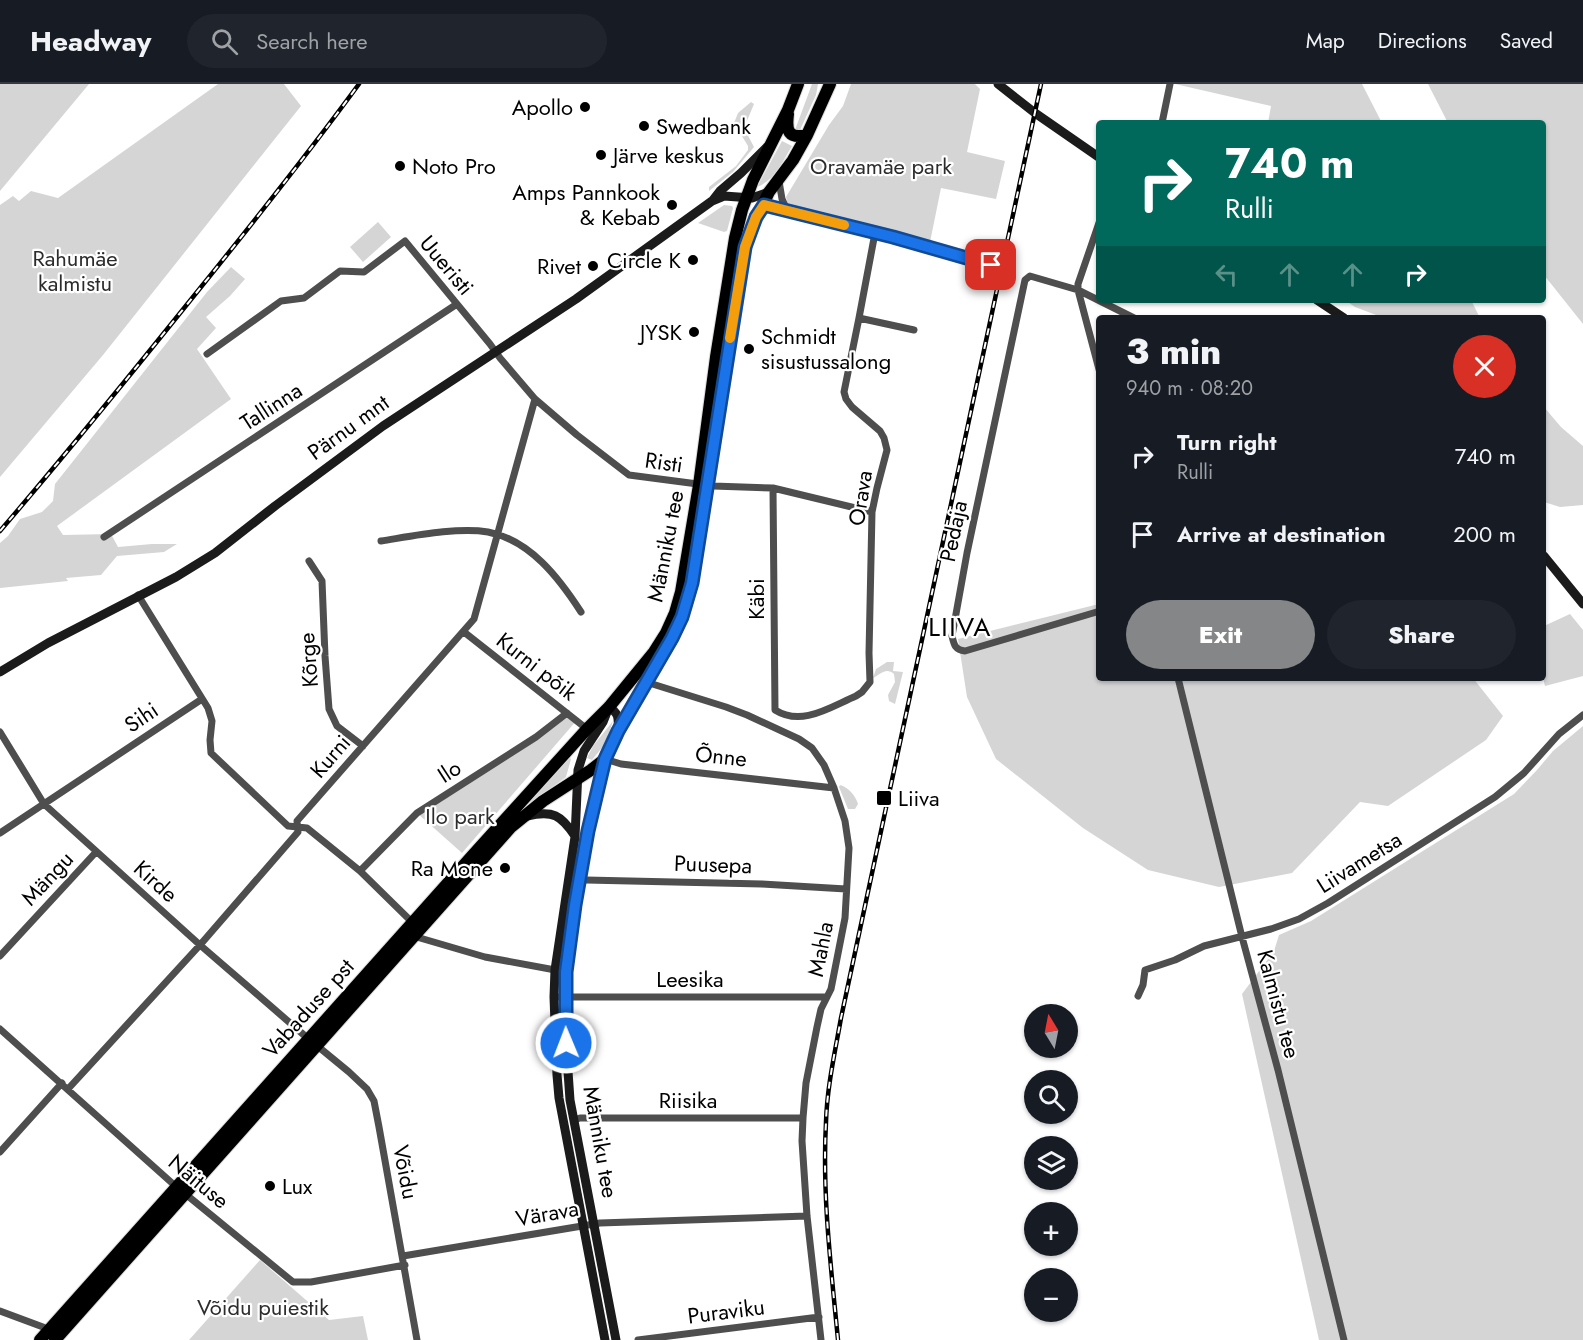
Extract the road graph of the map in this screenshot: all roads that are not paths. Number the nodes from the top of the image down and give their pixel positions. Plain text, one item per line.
1 (798, 84) edge
2 (830, 84) edge
3 (998, 84) edge
4 (1170, 84) edge
5 (788, 110) junction
6 (1163, 120) edge
7 (807, 135) junction
8 (769, 145) junction
9 (1096, 155) edge
10 (778, 180) junction
11 (769, 192) junction
12 (749, 197) junction
13 (712, 201) junction
14 (764, 205) junction
15 (787, 210) junction
16 (1096, 230) edge
17 (875, 233) junction
18 (991, 265) dead end
19 (1078, 290) junction
20 (1096, 299) edge
21 (1104, 303) edge
22 (1322, 303) edge
23 (457, 304) junction
24 (1128, 315) edge
25 (1340, 315) edge
26 (859, 318) junction
27 (914, 330) dead end
28 (496, 352) junction
29 (207, 354) dead end
30 (1096, 358) edge
31 (535, 399) junction
32 (703, 485) junction
33 (773, 488) junction
34 (872, 512) junction
35 (498, 536) junction
36 (104, 537) dead end
37 (381, 541) dead end
38 (1546, 558) edge
39 (309, 561) dead end
40 (138, 595) junction
41 (1583, 604) edge
42 (580, 612) dead end
43 (1096, 612) edge
44 (464, 632) junction
45 (0, 672) edge
46 (1179, 681) edge
47 (646, 682) junction
48 (202, 699) junction
49 (609, 707) junction
50 (775, 710) joint
51 (567, 713) junction
52 (1583, 715) edge
53 (586, 729) junction
54 (618, 731) junction
55 (0, 732) edge
56 (363, 746) junction
57 (605, 759) junction
58 (577, 780) junction
59 (834, 788) junction
60 (44, 804) junction
61 (522, 817) junction
62 (298, 827) junction
63 (0, 833) edge
64 (575, 837) junction
65 (96, 852) junction
66 (360, 871) junction
67 (570, 871) junction
68 (579, 880) junction
69 (846, 890) junction
70 (416, 929) junction
71 (1242, 937) junction
72 (200, 945) junction
73 (0, 956) edge
74 (555, 970) junction
75 (566, 972) junction
76 (1138, 996) dead end
77 (826, 997) junction
78 (554, 998) junction
79 (565, 998) junction
80 (0, 1029) edge
81 (312, 1042) junction
82 (62, 1083) junction
83 (68, 1089) junction
84 (803, 1118) junction
85 (574, 1120) junction
86 (0, 1152) edge
87 (181, 1191) junction
88 (807, 1216) junction
89 (594, 1223) junction
90 (584, 1225) junction
91 (403, 1256) junction
92 (405, 1265) junction
93 (0, 1311) edge
94 (819, 1317) junction
95 (50, 1337) edge
96 (417, 1340) edge
97 (604, 1340) edge
98 (616, 1340) edge
99 (638, 1340) edge
100 (821, 1340) edge
101 (1344, 1340) edge

1 - 5 highway, Pärnu mnt
2 - 7 highway
3 - 9 street
4 - 6 street
5 - 7 highway
5 - 8 highway, Pärnu mnt
7 - 10 highway
8 - 12 highway, Pärnu mnt
8 - 13 street, Pärnu mnt
10 - 11 highway
10 - 15 street
11 - 12 street, Pärnu mnt
11 - 14 highway, Männiku tee
12 - 13 street, Pärnu mnt
12 - 14 street
12 - 32 highway, Männiku tee
13 - 28 street, Pärnu mnt
14 - 15 street
14 - 32 highway, Männiku tee
15 - 17 street
16 - 19 street
17 - 18 street
17 - 26 street, Orava
19 - 20 street
19 - 30 street
19 - 43 street, Pedaja
21 - 24 street
22 - 25 street
23 - 28 street, Uueristi
23 - 29 street, Uueristi
23 - 36 street, Tallinna
26 - 27 street
26 - 34 street, Orava
28 - 31 street, Risti
28 - 40 street, Pärnu mnt
31 - 32 street, Risti
31 - 35 street, Kurni
32 - 33 street, Risti
32 - 47 highway, Männiku tee
32 - 49 highway, Männiku tee
33 - 34 street, Risti
33 - 50 street, Käbi
34 - 50 street, Orava
35 - 37 street
35 - 42 street
35 - 44 street, Kurni
38 - 41 street
39 - 56 street, Kõrge
40 - 45 street, Pärnu mnt
40 - 48 street
44 - 51 street, Kurni põik
44 - 56 street, Kurni
46 - 71 street, Kalmistu tee
47 - 54 highway, Männiku tee
47 - 59 street, Mahla
48 - 60 street, Sihi
48 - 62 street
49 - 53 highway, Vabaduse pst
49 - 54 street
49 - 58 street, Männiku tee
51 - 53 street, Kurni põik
51 - 66 street, Ilo
52 - 71 street, Liivametsa
53 - 70 highway, Vabaduse pst
54 - 57 highway, Männiku tee
55 - 60 street, Kirde
56 - 62 street, Kurni
57 - 58 highway, Vabaduse pst
57 - 59 street, Õnne
57 - 68 street, Männiku tee
58 - 61 highway, Vabaduse pst
58 - 64 street, Männiku tee
59 - 69 street, Mahla
60 - 63 street, Sihi
60 - 65 street, Kirde
61 - 64 street
61 - 70 highway, Vabaduse pst
62 - 66 street
62 - 72 street, Kurni
64 - 67 street, Männiku tee
65 - 72 street, Kirde
65 - 73 street, Mängu
66 - 70 street
67 - 68 street
67 - 74 street, Männiku tee
68 - 69 street, Puusepa
68 - 75 street, Männiku tee
69 - 77 street, Mahla
70 - 74 street
70 - 81 highway, Vabaduse pst
71 - 76 street, Liivametsa
71 - 101 street, Kalmistu tee
72 - 81 street, Kirde
72 - 83 street, Kurni
74 - 75 street
74 - 78 street, Männiku tee
75 - 79 street, Männiku tee
77 - 79 street, Leesika
77 - 84 street, Mahla
78 - 79 street, Leesika
78 - 90 street, Männiku tee
79 - 85 street, Männiku tee
80 - 82 street, Näituse
81 - 87 highway, Vabaduse pst
81 - 91 street, Võidu
82 - 83 street, Näituse
82 - 86 street
83 - 87 street, Näituse
84 - 85 street, Riisika
84 - 88 street, Mahla
85 - 89 street, Männiku tee
87 - 92 street, Näituse
87 - 95 highway, Vabaduse pst
88 - 89 street, Värava
88 - 94 street, Mahla
89 - 90 street, Värava
89 - 98 street, Männiku tee
90 - 91 street, Värava
90 - 97 street, Männiku tee
91 - 92 street, Võidu
92 - 96 street, Võidu
93 - 95 street
94 - 99 street, Puraviku
94 - 100 street, Mahla

